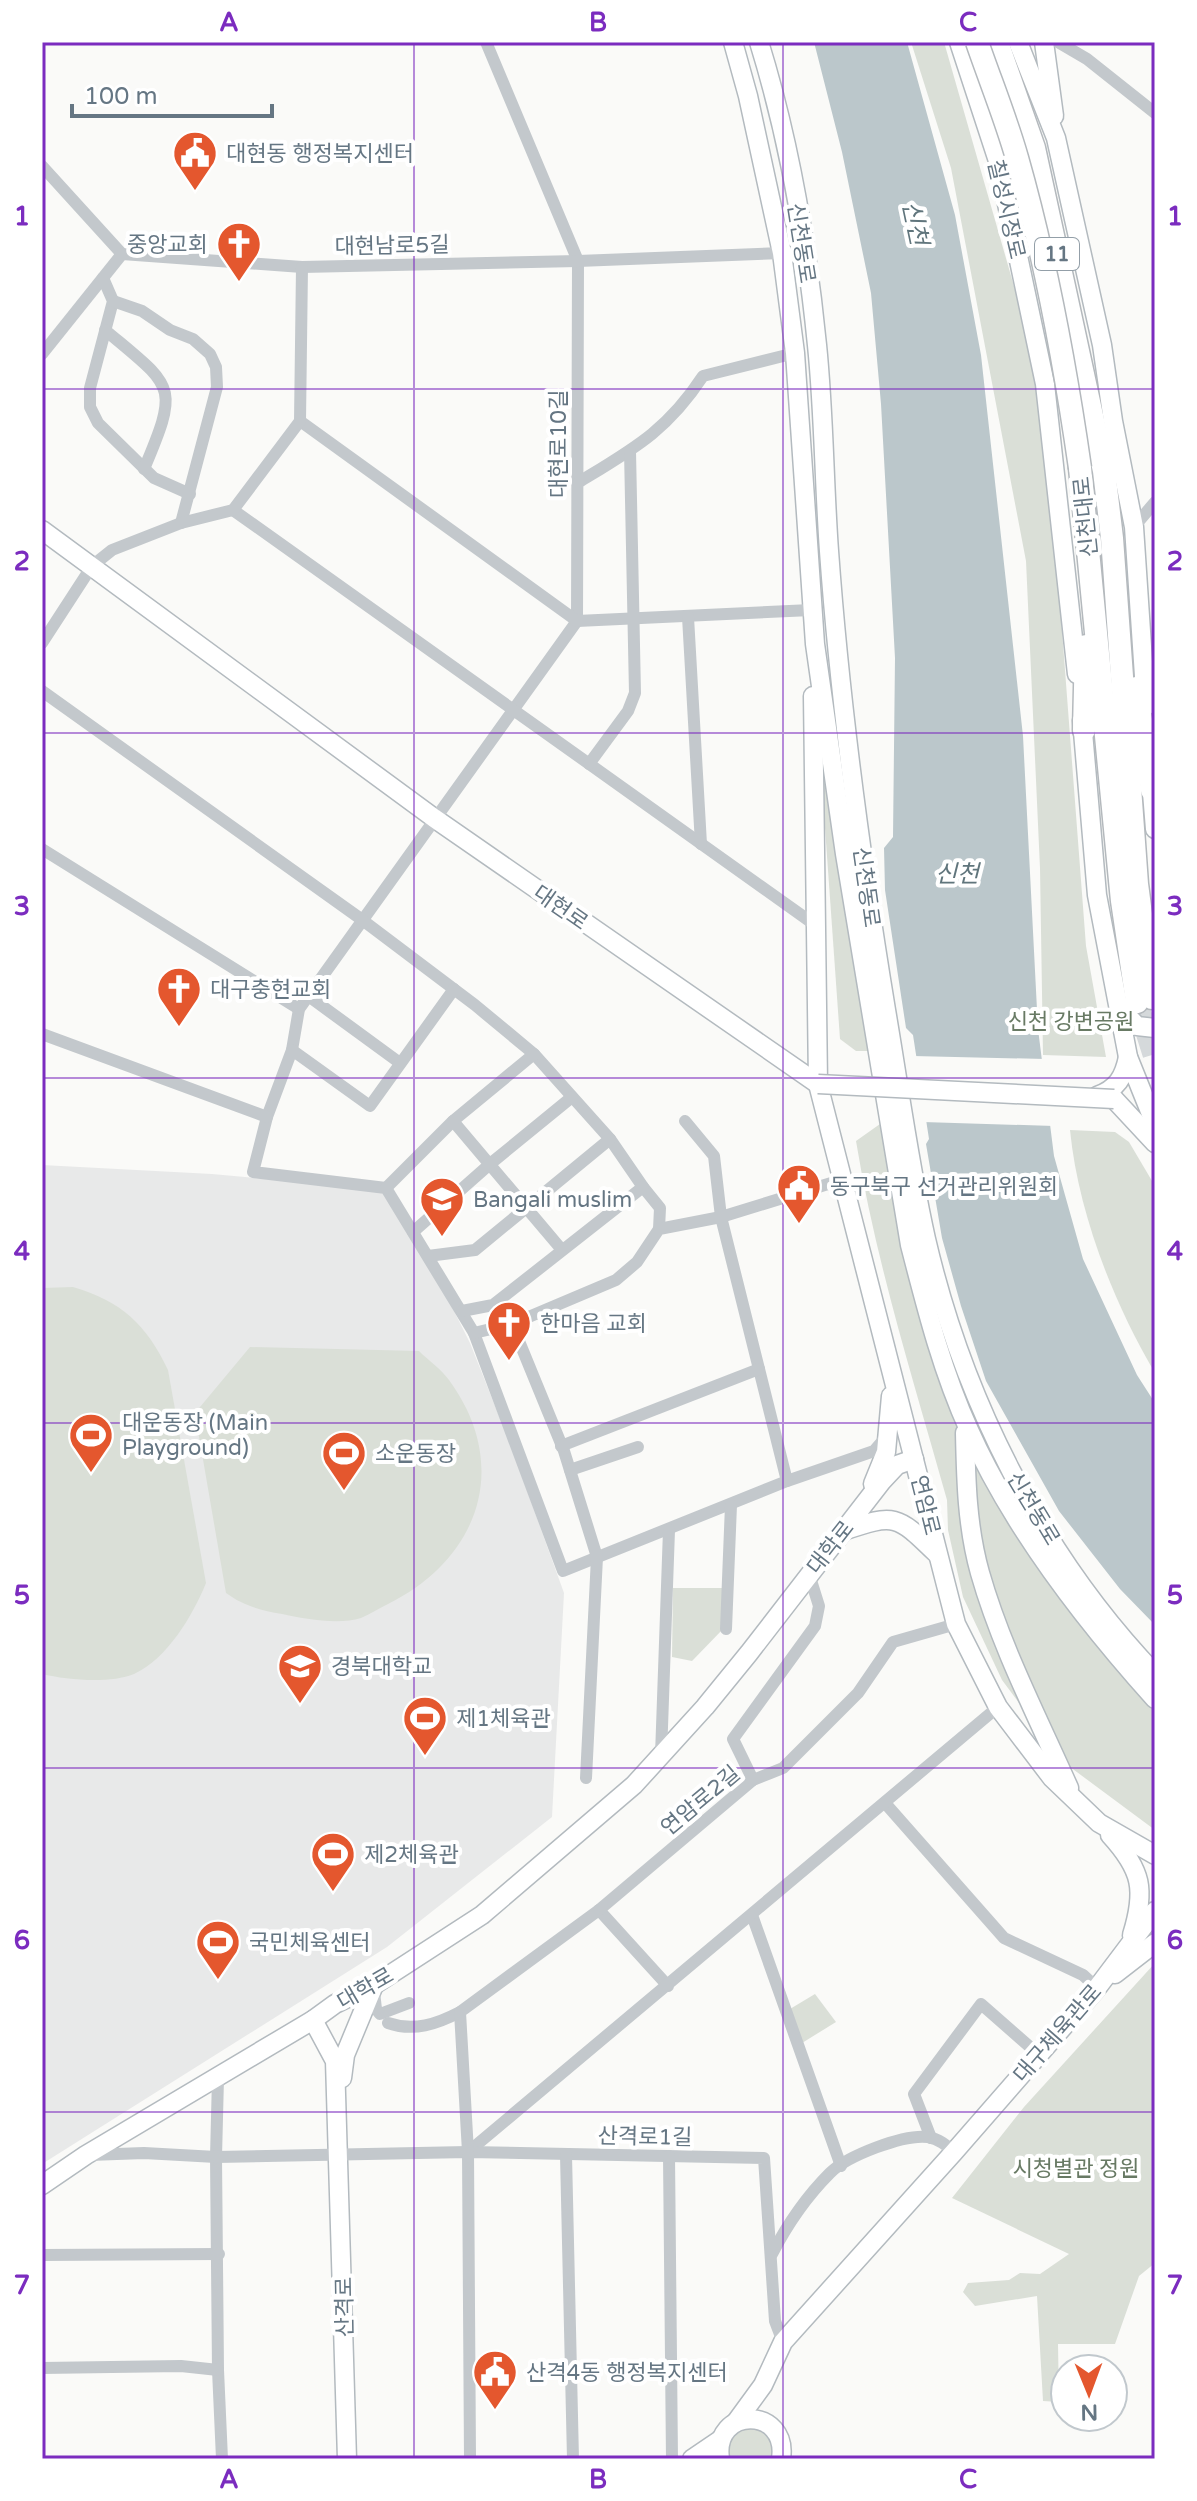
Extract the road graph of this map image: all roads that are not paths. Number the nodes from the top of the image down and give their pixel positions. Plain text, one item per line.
1 (486, 42) edge
2 (733, 42) edge
3 (759, 42) edge
4 (959, 42) edge
5 (975, 42) edge
6 (986, 42) edge
7 (999, 42) edge
8 (1044, 42) edge
9 (1058, 42) edge
10 (1019, 48) edge
11 (968, 68) junction
12 (1155, 113) edge
13 (1056, 138) junction
14 (42, 166) edge
15 (782, 253) junction
16 (122, 254) junction
17 (578, 261) junction
18 (302, 267) junction
19 (103, 278) junction
20 (113, 301) junction
21 (105, 330) junction
22 (795, 353) junction
23 (42, 354) edge
24 (300, 421) junction
25 (630, 451) junction
26 (144, 469) junction
27 (579, 482) junction
28 (190, 494) junction
29 (1155, 502) edge
30 (233, 510) junction
31 (181, 523) junction
32 (1134, 527) junction
33 (42, 530) edge
34 (1112, 538) junction
35 (1088, 549) junction
36 (92, 566) junction
37 (811, 610) junction
38 (688, 617) junction
39 (632, 619) junction
40 (577, 621) junction
41 (42, 643) edge
42 (42, 691) edge
43 (513, 710) junction
44 (1084, 730) junction
45 (589, 764) junction
46 (1154, 789) edge
47 (434, 818) junction
48 (1155, 829) edge
49 (701, 844) junction
50 (42, 849) edge
51 (361, 919) junction
52 (818, 927) junction
53 (454, 989) junction
54 (307, 995) junction
55 (1136, 1002) junction
56 (299, 1009) junction
57 (1155, 1028) edge
58 (42, 1034) edge
59 (292, 1050) junction
60 (534, 1054) junction
61 (1128, 1057) junction
62 (400, 1063) junction
63 (818, 1084) junction
64 (1115, 1093) junction
65 (572, 1097) junction
66 (1151, 1101) edge
67 (267, 1117) junction
68 (453, 1121) junction
69 (685, 1121) dead end
70 (1155, 1124) edge
71 (610, 1139) junction
72 (1155, 1143) edge
73 (490, 1164) junction
74 (841, 1180) junction
75 (643, 1187) junction
76 (386, 1188) junction
77 (529, 1208) junction
78 (721, 1217) junction
79 (659, 1229) junction
80 (413, 1232) junction
81 (562, 1250) junction
82 (428, 1256) junction
83 (462, 1311) junction
84 (512, 1324) junction
85 (474, 1333) junction
86 (759, 1369) junction
87 (892, 1377) junction
88 (985, 1419) junction
89 (969, 1430) junction
90 (889, 1433) junction
91 (561, 1446) junction
92 (638, 1447) dead end
93 (914, 1459) junction
94 (853, 1460) junction
95 (570, 1470) junction
96 (874, 1479) junction
97 (787, 1481) junction
98 (867, 1498) junction
99 (731, 1505) junction
100 (669, 1530) junction
101 (843, 1531) junction
102 (938, 1555) junction
103 (597, 1557) junction
104 (809, 1574) junction
105 (956, 1624) junction
106 (726, 1629) dead end
107 (1155, 1674) edge
108 (1155, 1699) edge
109 (998, 1707) junction
110 (661, 1756) junction
111 (586, 1778) dead end
112 (753, 1780) junction
113 (1074, 1798) junction
114 (885, 1803) junction
115 (1099, 1823) junction
116 (1155, 1855) edge
117 (599, 1910) junction
118 (1155, 1911) edge
119 (752, 1915) junction
120 (1155, 1943) edge
121 (1129, 1946) junction
122 (374, 1985) junction
123 (668, 1986) junction
124 (1097, 1988) junction
125 (409, 2003) dead end
126 (460, 2012) junction
127 (313, 2020) junction
128 (388, 2023) dead end
129 (1038, 2054) junction
130 (218, 2078) junction
131 (338, 2104) junction
132 (931, 2138) junction
133 (468, 2152) junction
134 (954, 2152) junction
135 (86, 2155) junction
136 (340, 2155) junction
137 (566, 2155) junction
138 (669, 2156) junction
139 (216, 2157) junction
140 (841, 2166) junction
141 (42, 2185) edge
142 (219, 2254) junction
143 (42, 2255) edge
144 (771, 2256) junction
145 (783, 2342) junction
146 (42, 2368) edge
147 (218, 2370) junction
148 (763, 2385) junction
149 (736, 2422) junction
150 (771, 2426) junction
151 (720, 2450) edge
152 (222, 2459) edge
153 (347, 2459) edge
154 (470, 2459) edge
155 (573, 2459) edge
156 (672, 2459) edge
157 (692, 2459) edge
158 (781, 2459) edge

1 - 17 street, 대현로10길
2 - 15 main road, 신천동로
3 - 88 main road, 신천동로
4 - 11 main road, 칠성시장로
5 - 11 main road
5 - 35 highway, 신천대로 / 11, bridge
6 - 11 main road
7 - 10 main road
7 - 34 highway, 신천대로 / 11
8 - 13 main road
9 - 12 street
10 - 13 main road
11 - 44 main road, 칠성시장로
13 - 32 main road
14 - 16 street
15 - 17 street, 대현남로5길
15 - 22 main road, 신천동로
16 - 18 street, 대현남로5길
16 - 19 street
17 - 18 street, 대현남로5길
17 - 27 street, 대현로10길
18 - 24 street
19 - 20 street
19 - 23 street
20 - 21 street
20 - 28 street
21 - 26 street
21 - 26 street
22 - 25 street
22 - 37 main road, 신천동로
24 - 30 street
24 - 40 street
25 - 27 street
25 - 39 street
26 - 28 street
27 - 40 street, 대현로10길
28 - 31 street
29 - 32 street
30 - 31 street
30 - 43 street
31 - 36 street
32 - 46 main road
33 - 36 main road, 대현로
34 - 46 highway
34 - 55 highway, 신천대로
35 - 44 highway
35 - 55 highway, 신천대로
36 - 41 street
36 - 47 main road, 대현로
37 - 38 street
37 - 52 main road, 연암로
37 - 89 main road, 신천동로
38 - 39 street
38 - 49 street
39 - 40 street
39 - 45 street
40 - 43 street
42 - 51 street
43 - 45 street
43 - 47 street
44 - 55 main road, 칠성시장로
45 - 49 street
46 - 48 main road
47 - 51 street
47 - 63 main road, 대현로
49 - 52 street
50 - 56 street
51 - 53 street
51 - 54 street
52 - 63 main road, 연암로
53 - 60 street
53 - 62 street
54 - 56 street
54 - 62 street
55 - 57 main road
55 - 61 main road, 칠성시장로
56 - 59 street
58 - 67 street
59 - 62 street
59 - 67 street
60 - 65 street
60 - 68 street
61 - 64 main road
61 - 66 main road, 칠성시장로
63 - 64 main road, bridge
63 - 74 main road, 연암로
64 - 66 main road
64 - 72 main road
65 - 71 street
65 - 73 street
66 - 70 main road, 칠성시장로
67 - 76 street
68 - 73 street
68 - 76 street
69 - 78 street
71 - 75 street
71 - 77 street
73 - 77 street
73 - 80 street
74 - 78 street
74 - 87 main road, 연암로
75 - 79 street
75 - 81 street
76 - 80 street
77 - 81 street
77 - 82 street
78 - 79 street
78 - 86 street
79 - 84 street
80 - 82 street
81 - 83 street
82 - 83 street
83 - 85 street
84 - 85 street
84 - 91 street
85 - 103 street
86 - 91 street
86 - 97 street
87 - 90 main road
87 - 93 main road, 연암로
88 - 89 main road
88 - 107 main road, 신천동로
89 - 108 main road, 신천동로
89 - 113 main road
90 - 94 street
90 - 96 main road
91 - 95 street
92 - 95 street
93 - 98 main road, 대학로
93 - 102 main road, 연암로
94 - 96 street
94 - 97 street
95 - 103 street
96 - 98 main road
97 - 99 street
98 - 101 main road, 대학로
99 - 100 street
99 - 106 street
100 - 103 street
100 - 110 street
101 - 102 main road
101 - 104 main road, 대학로
102 - 105 main road, 연암로
103 - 111 street
104 - 110 main road, 대학로
104 - 112 street
105 - 109 main road, 연암로
105 - 112 street, 연암로2길
109 - 113 main road, 연암로
109 - 114 street
110 - 122 main road, 대학로
112 - 117 street, 연암로2길
113 - 115 main road, 연암로
114 - 119 street
114 - 124 street
115 - 116 main road, 연암로
115 - 121 main road
117 - 123 street
117 - 126 street, 연암로2길
118 - 121 main road, 대구체육관로
119 - 123 street
119 - 140 street
120 - 124 main road
121 - 124 main road, 대구체육관로
122 - 125 street
122 - 127 main road, 대학로
122 - 131 main road
123 - 133 street
124 - 129 main road, 대구체육관로
126 - 128 street, 연암로2길
126 - 133 street
127 - 130 main road, 대학로
127 - 131 main road, 산격로
129 - 132 street
129 - 134 main road, 대구체육관로
130 - 135 main road, 대학로
130 - 139 street
131 - 136 main road, 산격로
132 - 134 street
132 - 140 street
133 - 136 street, 산격로1길
133 - 137 street, 산격로1길
133 - 154 street
134 - 145 main road, 대구체육관로
135 - 139 street
135 - 141 main road, 대학로
136 - 139 street
136 - 153 main road, 산격로
137 - 138 street, 산격로1길
137 - 155 street
138 - 144 street, 산격로1길
138 - 156 street
139 - 142 street
140 - 144 street
142 - 143 street
142 - 147 street
144 - 145 street, 산격로1길
145 - 148 main road, 대구체육관로
146 - 147 street
147 - 152 street
148 - 149 main road, 대구체육관로
148 - 150 main road
149 - 150 main road
149 - 151 main road, 대구체육관로
150 - 158 main road
151 - 157 main road, 대구체육관로

